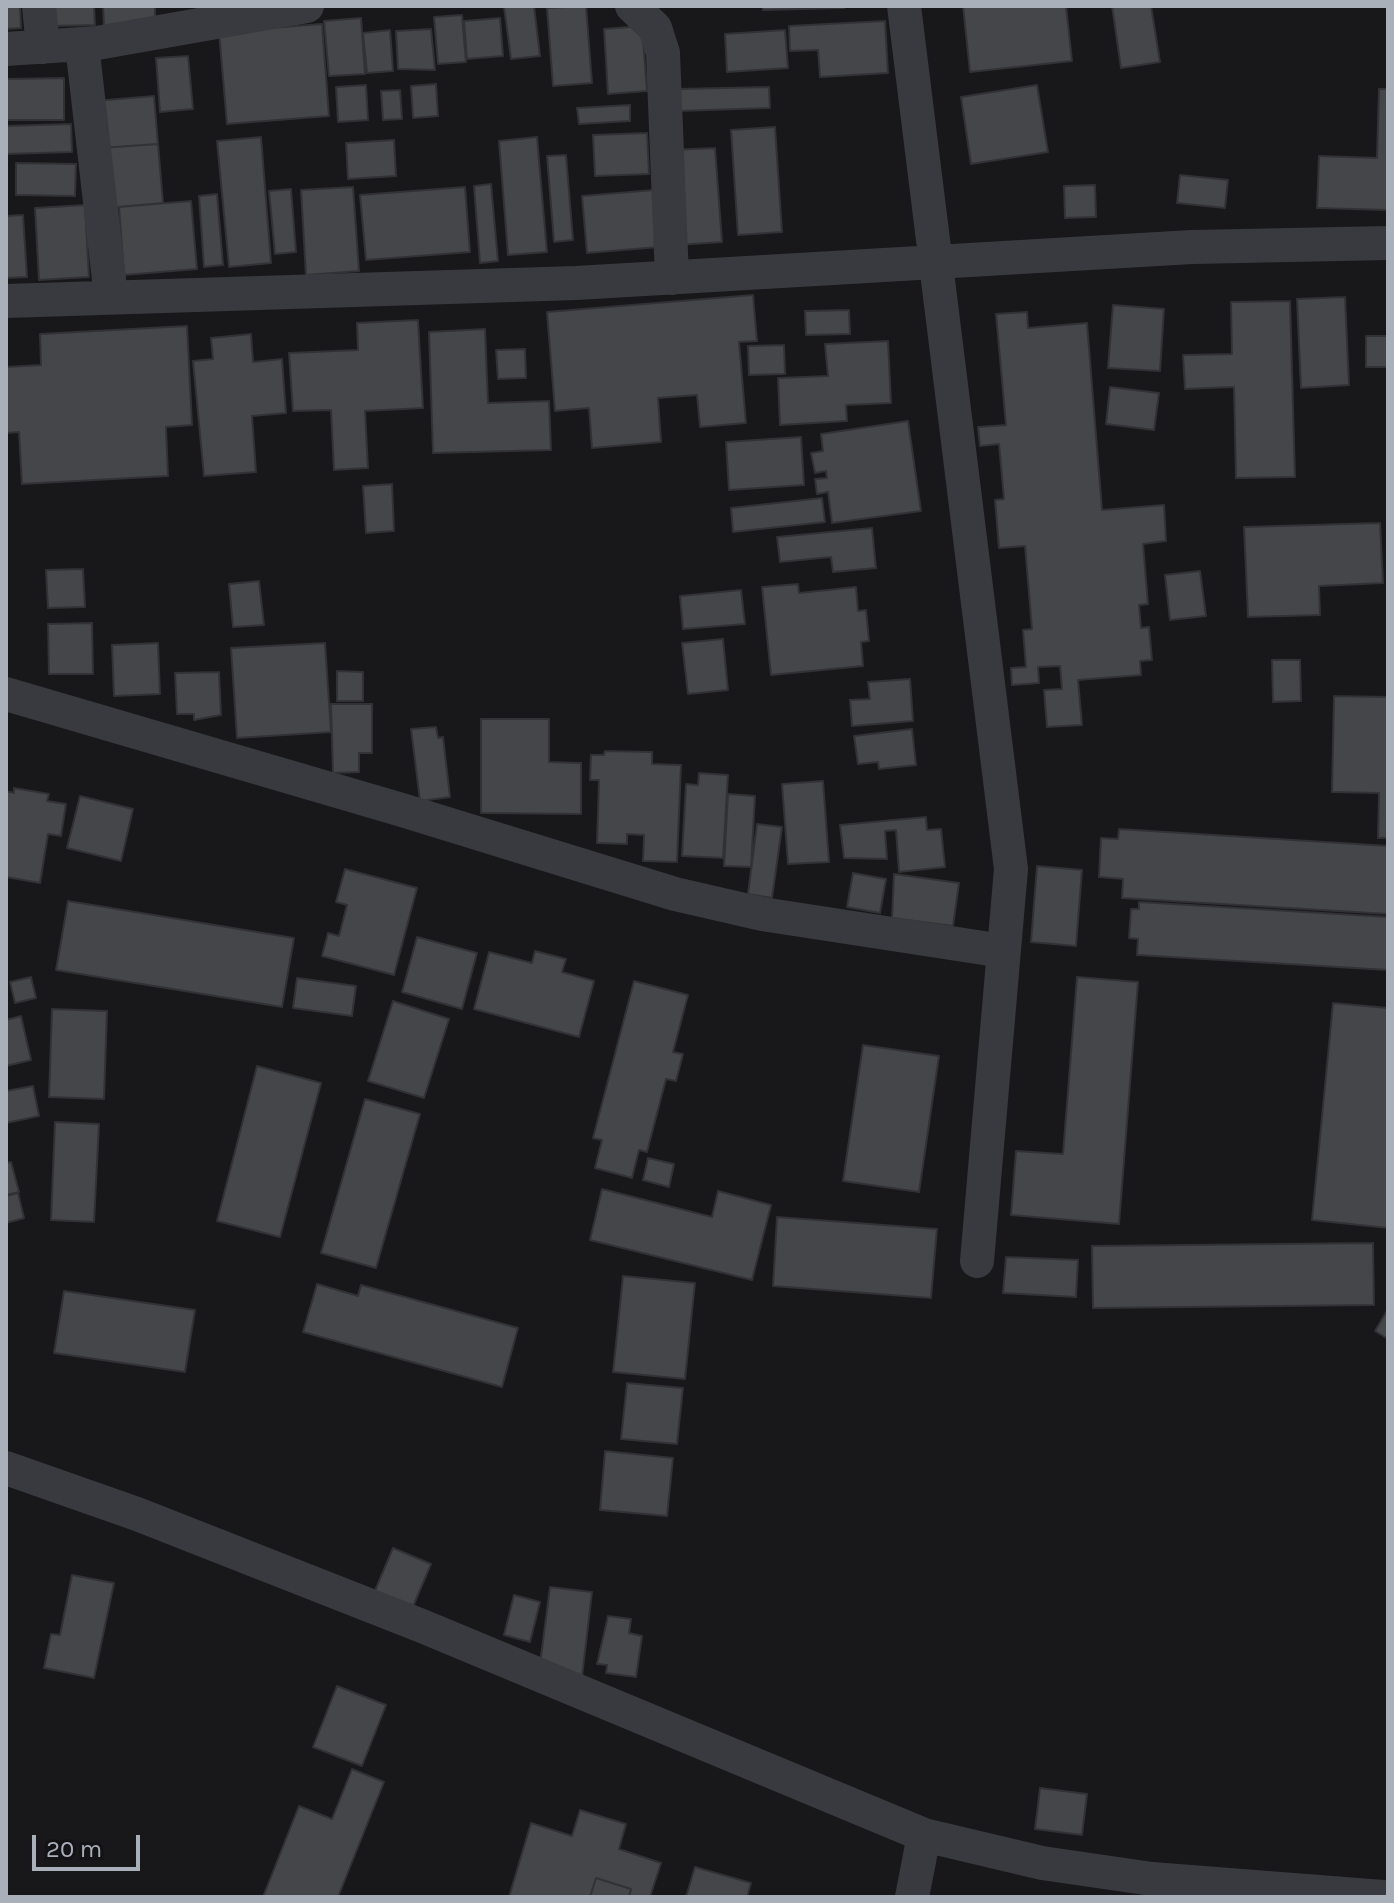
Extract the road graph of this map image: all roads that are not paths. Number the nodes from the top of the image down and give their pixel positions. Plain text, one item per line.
1 (39, 6) edge
2 (307, 6) edge
3 (632, 6) edge
4 (904, 6) edge
5 (82, 45) junction
6 (43, 47) junction
7 (6, 49) edge
8 (1388, 243) edge
9 (937, 260) junction
10 (672, 278) junction
11 (111, 297) junction
12 (6, 301) edge
13 (6, 694) edge
14 (1003, 951) junction
15 (977, 1261) dead end
16 (6, 1468) edge
17 (924, 1835) junction
18 (912, 1897) edge
19 (1383, 1897) edge

1 - 6 street
2 - 5 street
3 - 10 street
4 - 9 street
5 - 6 street
5 - 11 street
6 - 7 street
8 - 9 street
9 - 10 street
9 - 14 street
10 - 11 street
11 - 12 street
13 - 14 street
14 - 15 street
16 - 17 street
17 - 18 street
17 - 19 street

